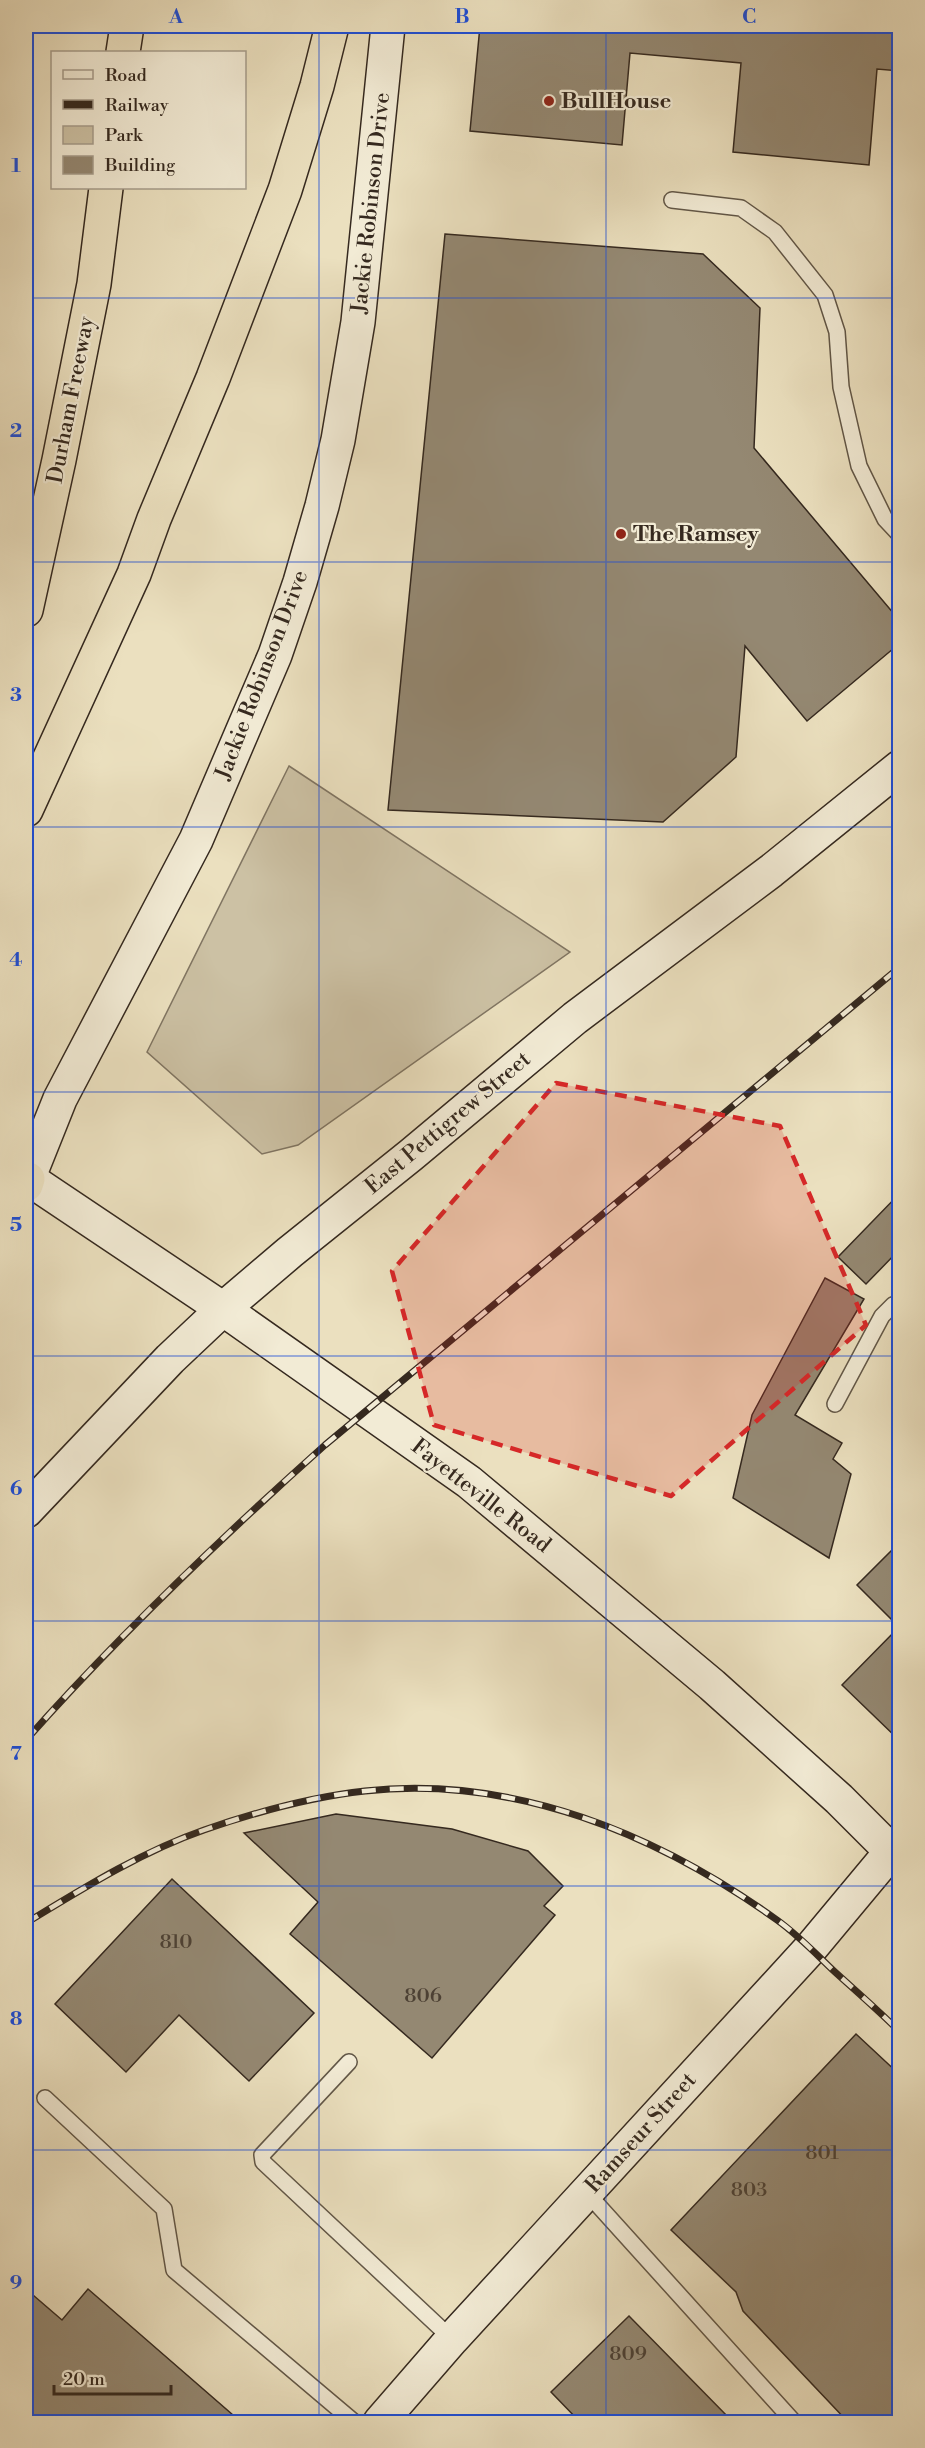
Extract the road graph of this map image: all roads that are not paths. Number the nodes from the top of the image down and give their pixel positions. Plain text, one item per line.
1 (126, 26) edge
2 (332, 26) edge
3 (388, 26) edge
4 (123, 51) edge
5 (106, 189) edge
6 (672, 200) dead end
7 (900, 534) edge
8 (26, 610) edge
9 (900, 767) edge
10 (26, 810) edge
11 (26, 1181) edge
12 (900, 1303) edge
13 (223, 1309) junction
14 (835, 1404) dead end
15 (26, 1511) edge
16 (896, 1850) edge
17 (349, 2062) dead end
18 (45, 2098) dead end
19 (587, 2193) junction
20 (452, 2339) junction
21 (354, 2422) edge
22 (380, 2422) edge
23 (794, 2422) edge

1 - 4 highway
2 - 10 highway
3 - 11 street, Jackie Robinson Drive
5 - 8 highway, Durham Freeway
6 - 7 lane
9 - 13 street, East Pettigrew Street
11 - 13 street, Fayetteville Road
12 - 14 lane
13 - 15 street, East Pettigrew Street
13 - 16 street, Fayetteville Road
16 - 19 street, Ramseur Street
17 - 20 lane
18 - 21 lane
19 - 20 street, Ramseur Street
19 - 23 lane
20 - 22 street, Ramseur Street

